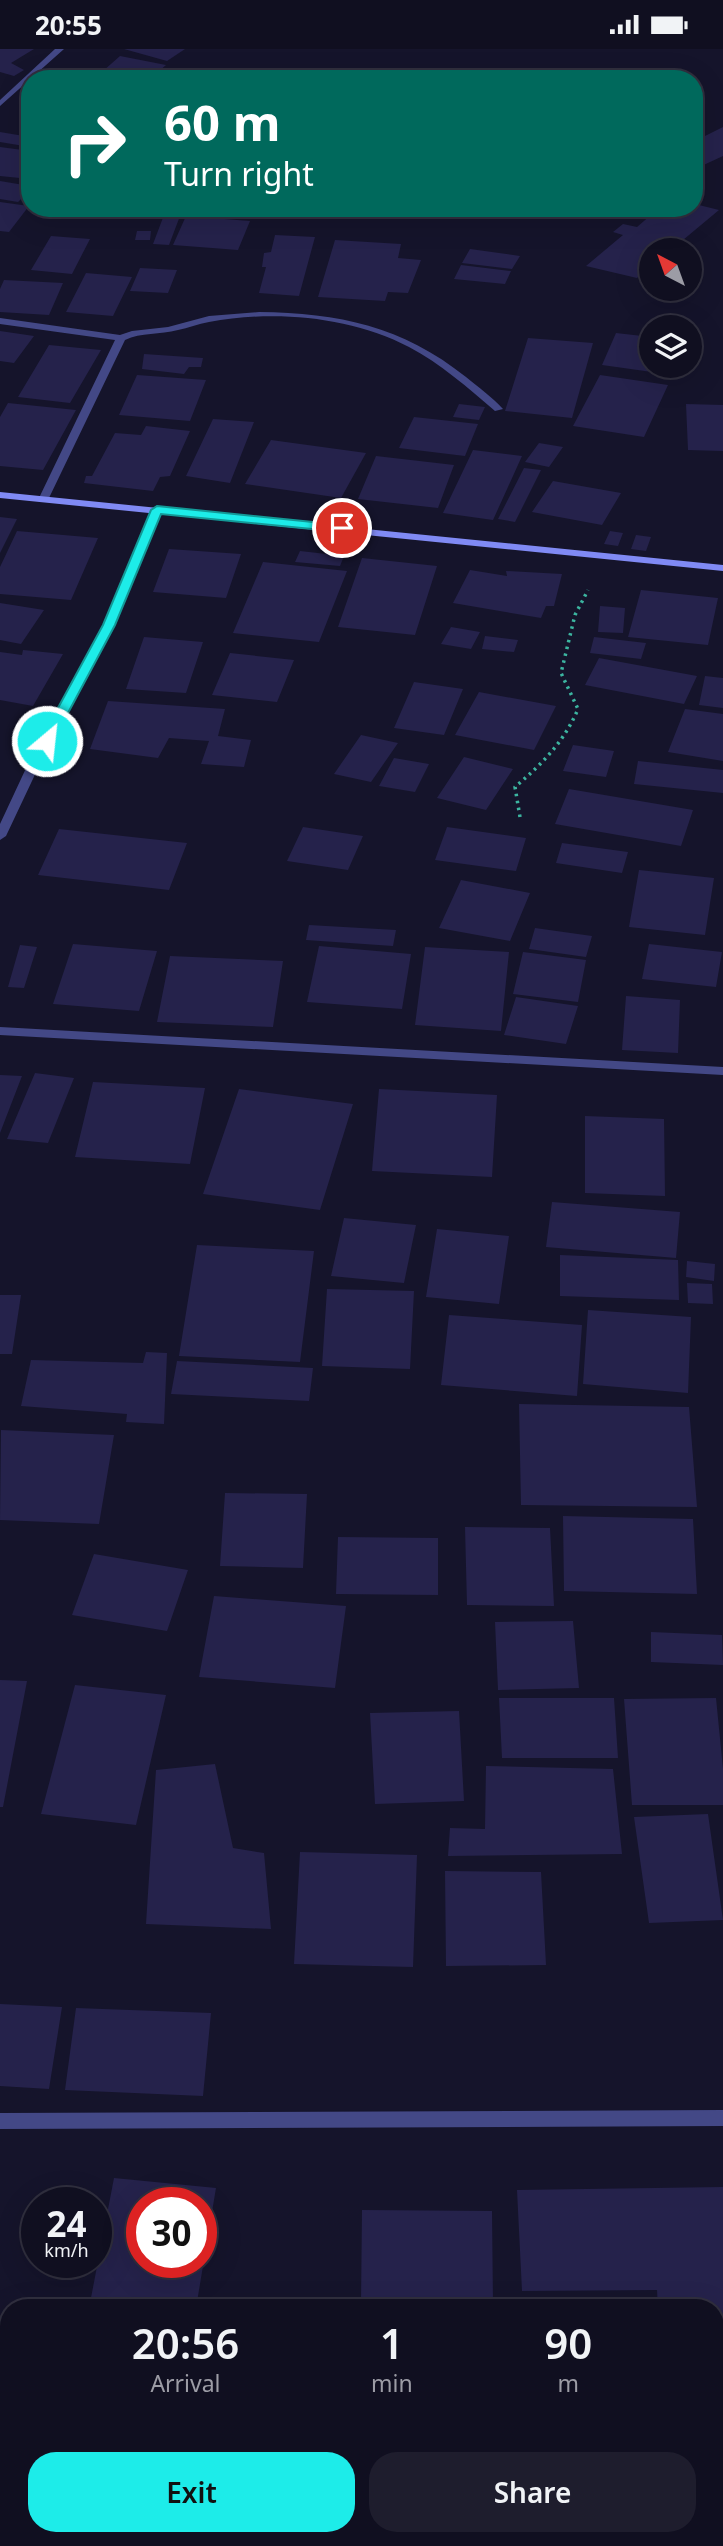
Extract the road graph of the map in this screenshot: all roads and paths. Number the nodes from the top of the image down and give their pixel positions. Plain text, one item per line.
1 (60, 49) edge
2 (37, 70) edge
3 (21, 85) edge
4 (0, 104) edge
5 (0, 321) edge
6 (121, 338) junction
7 (498, 409) dead end
8 (0, 495) edge
9 (43, 499) junction
10 (157, 510) junction
11 (606, 555) junction
12 (723, 568) edge
13 (520, 817) dead end
14 (0, 836) edge
15 (0, 1031) edge
16 (723, 1071) edge
17 (723, 2118) edge
18 (0, 2121) edge

1 - 2 street
3 - 4 street
5 - 6 street
6 - 7 street
6 - 9 street
8 - 9 street
9 - 10 street
10 - 11 street
10 - 14 street
11 - 12 street
11 - 13 path
15 - 16 street
17 - 18 street

